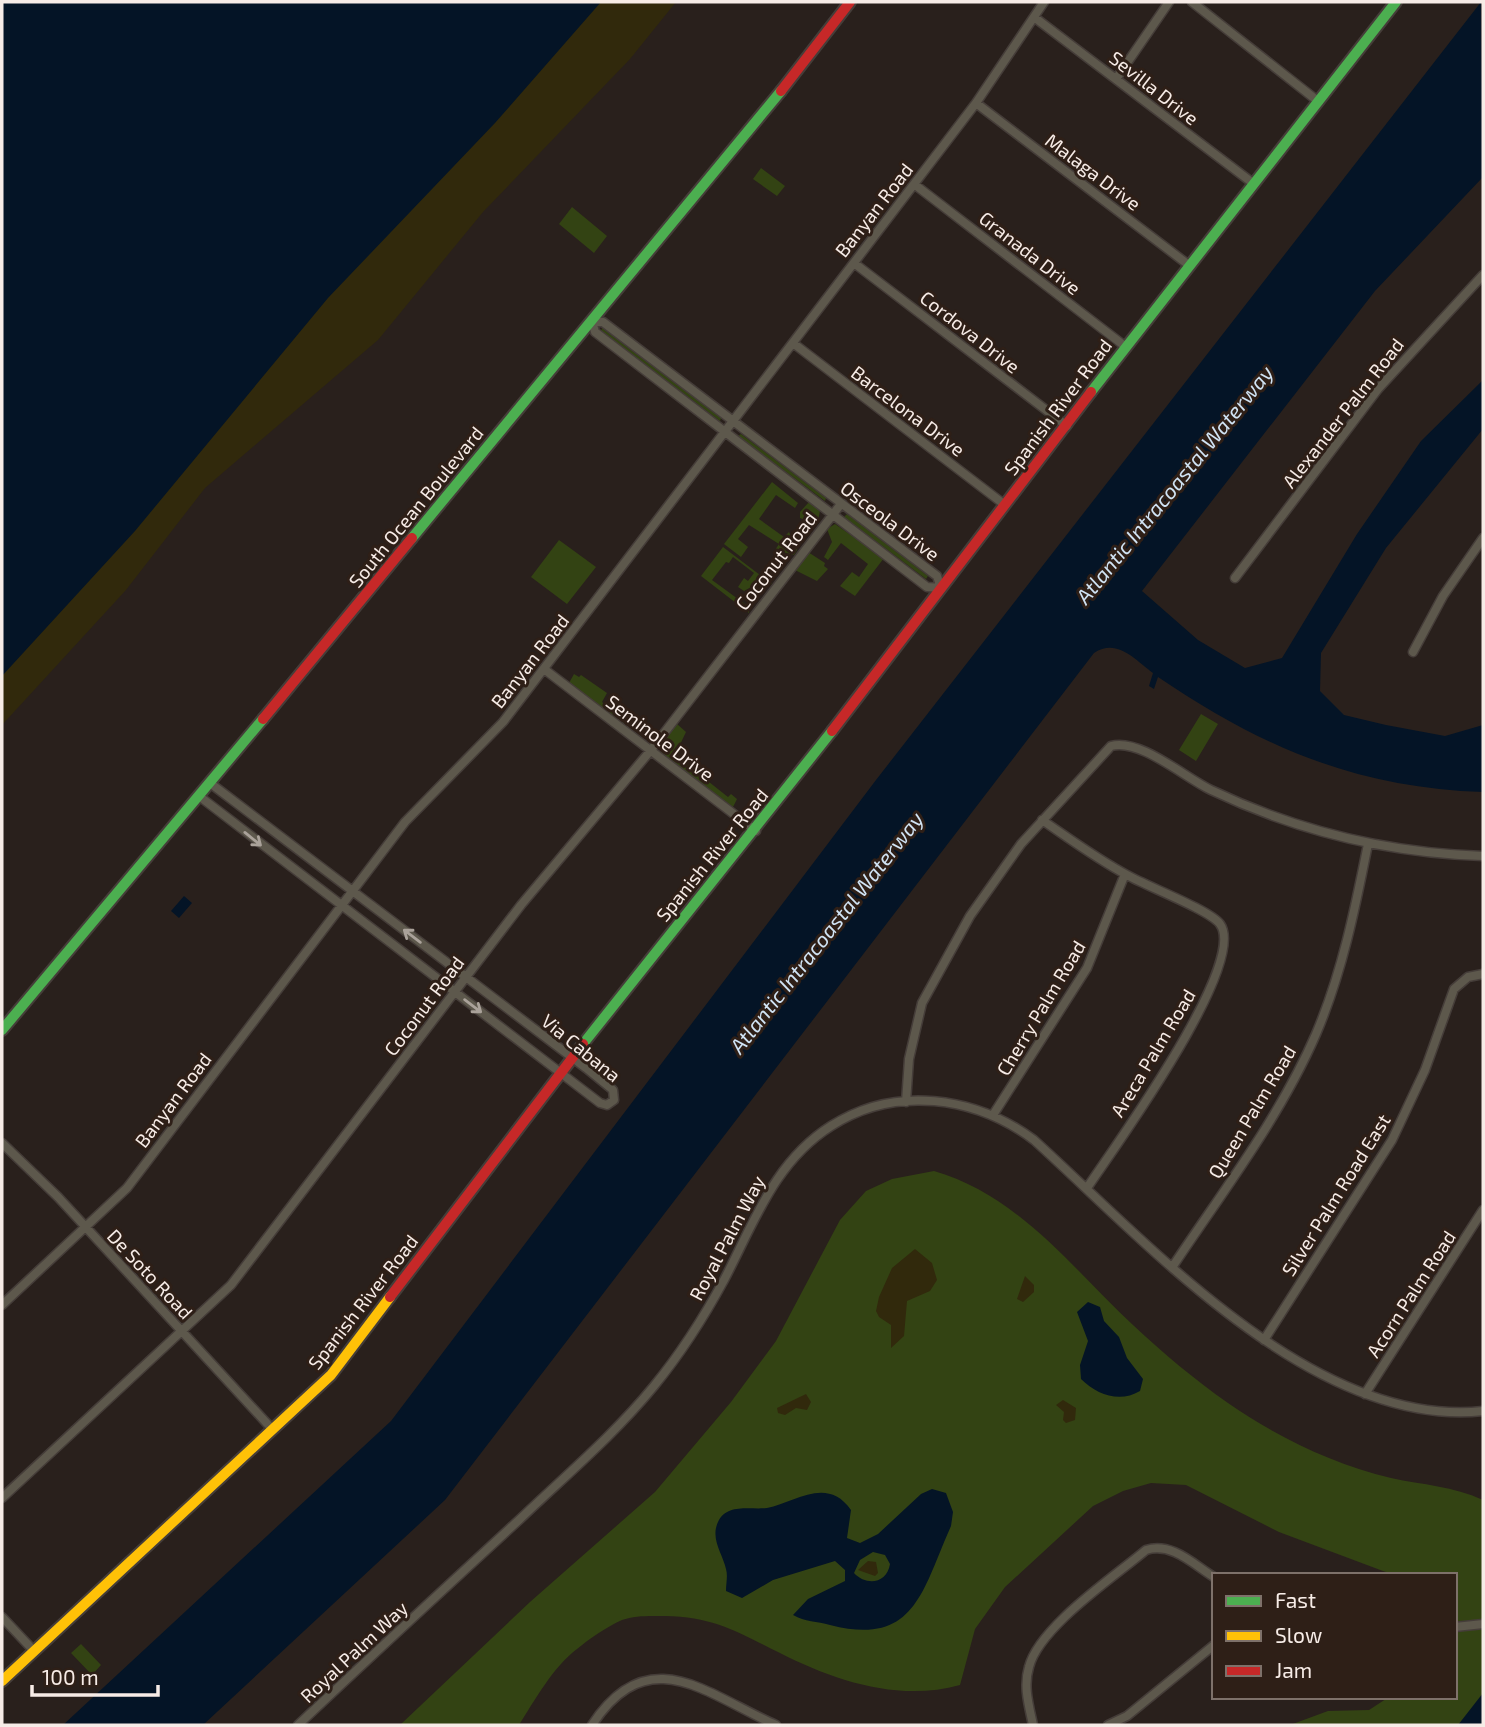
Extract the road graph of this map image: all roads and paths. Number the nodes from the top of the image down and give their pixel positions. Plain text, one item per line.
1 (850, 2) edge
2 (1044, 2) edge
3 (1169, 2) edge
4 (1192, 2) edge
5 (1396, 2) edge
6 (1034, 17) junction
7 (1116, 79) junction
8 (1319, 102) junction
9 (976, 103) junction
10 (914, 184) junction
11 (1254, 184) junction
12 (854, 263) junction
13 (1190, 266) junction
14 (1483, 275) edge
15 (592, 321) junction
16 (793, 343) junction
17 (1126, 347) junction
18 (733, 422) junction
19 (1067, 426) junction
20 (725, 432) junction
21 (841, 504) junction
22 (1005, 505) junction
23 (833, 514) junction
24 (1483, 538) edge
25 (1235, 578) dead end
26 (941, 589) junction
27 (1413, 652) dead end
28 (544, 669) junction
29 (651, 750) junction
30 (210, 783) junction
31 (199, 796) junction
32 (1042, 820) junction
33 (756, 831) junction
34 (1368, 844) junction
35 (1483, 856) edge
36 (1125, 874) junction
37 (353, 891) junction
38 (341, 906) junction
39 (1483, 974) edge
40 (466, 977) junction
41 (454, 992) junction
42 (2, 1030) edge
43 (572, 1058) junction
44 (560, 1073) junction
45 (906, 1102) junction
46 (993, 1115) junction
47 (2, 1143) edge
48 (1087, 1188) junction
49 (1483, 1210) edge
50 (86, 1228) junction
51 (1174, 1266) junction
52 (2, 1305) edge
53 (182, 1332) junction
54 (1264, 1340) junction
55 (1365, 1394) junction
56 (1483, 1411) edge
57 (273, 1430) junction
58 (2, 1499) edge
59 (1212, 1576) edge
60 (2, 1616) edge
61 (1483, 1624) edge
62 (1457, 1627) edge
63 (1212, 1647) edge
64 (34, 1651) junction
65 (2, 1681) edge
66 (298, 1725) edge
67 (592, 1725) edge
68 (776, 1725) edge
69 (1033, 1725) edge
70 (1108, 1725) edge

1 - 15 street, South Ocean Boulevard
2 - 6 street, Banyan Road
3 - 7 street
4 - 8 street
5 - 8 street, Spanish River Road
6 - 7 street, Sevilla Drive
6 - 9 street, Banyan Road
7 - 11 street, Sevilla Drive
8 - 11 street, Spanish River Road
9 - 10 street, Banyan Road
9 - 13 street, Malaga Drive
10 - 12 street, Banyan Road
10 - 17 street, Granada Drive
11 - 13 street, Spanish River Road
12 - 16 street, Banyan Road
12 - 19 street, Cordova Drive
13 - 17 street, Spanish River Road
14 - 25 street, Alexander Palm Road
15 - 18 street, Osceola Drive
15 - 20 street, Osceola Drive
15 - 30 street, South Ocean Boulevard
16 - 18 street, Banyan Road
16 - 22 street, Barcelona Drive
17 - 19 street, Spanish River Road
18 - 20 street, Banyan Road
18 - 21 street, Osceola Drive
19 - 22 street, Spanish River Road
20 - 23 street, Osceola Drive
20 - 28 street, Banyan Road
21 - 23 street, Coconut Road
21 - 26 street, Osceola Drive
22 - 26 street, Spanish River Road
23 - 26 street, Osceola Drive
23 - 29 street, Coconut Road
24 - 27 street
26 - 33 street, Spanish River Road
28 - 29 street, Seminole Drive
28 - 37 street, Banyan Road
29 - 33 street, Seminole Drive
29 - 40 street, Coconut Road
30 - 31 street, South Ocean Boulevard
30 - 37 street, Via Cabana
31 -> 38 street, Via Cabana
31 - 42 street, South Ocean Boulevard
32 - 34 street
32 - 36 street, Areca Palm Road
32 - 45 street
33 - 43 street, Spanish River Road
34 - 35 street
34 - 51 street, Queen Palm Road
36 - 46 street, Cherry Palm Road
36 - 48 street, Areca Palm Road
37 - 38 street, Banyan Road
40 -> 37 street, Via Cabana
38 - 41 street, Via Cabana
38 - 50 street, Banyan Road
39 - 54 street, Silver Palm Road East
40 - 41 street, Coconut Road
40 - 43 street, Via Cabana
41 -> 44 street, Via Cabana
41 - 53 street, Coconut Road
43 - 44 street, Spanish River Road
43 - 44 street, Via Cabana
44 - 57 street, Spanish River Road
45 - 46 street, Royal Palm Way
45 - 66 street, Royal Palm Way
46 - 48 street, Royal Palm Way
47 - 50 street, De Soto Road
48 - 51 street, Royal Palm Way
49 - 55 street, Acorn Palm Road
50 - 52 street, Banyan Road
50 - 53 street, De Soto Road
51 - 54 street, Royal Palm Way
53 - 57 street, De Soto Road
53 - 58 street, Coconut Road
54 - 55 street, Royal Palm Way
55 - 56 street, Royal Palm Way
57 - 64 street, Spanish River Road
59 - 69 street
60 - 64 street
61 - 62 street
63 - 70 street
64 - 65 street, Spanish River Road
67 - 68 street

